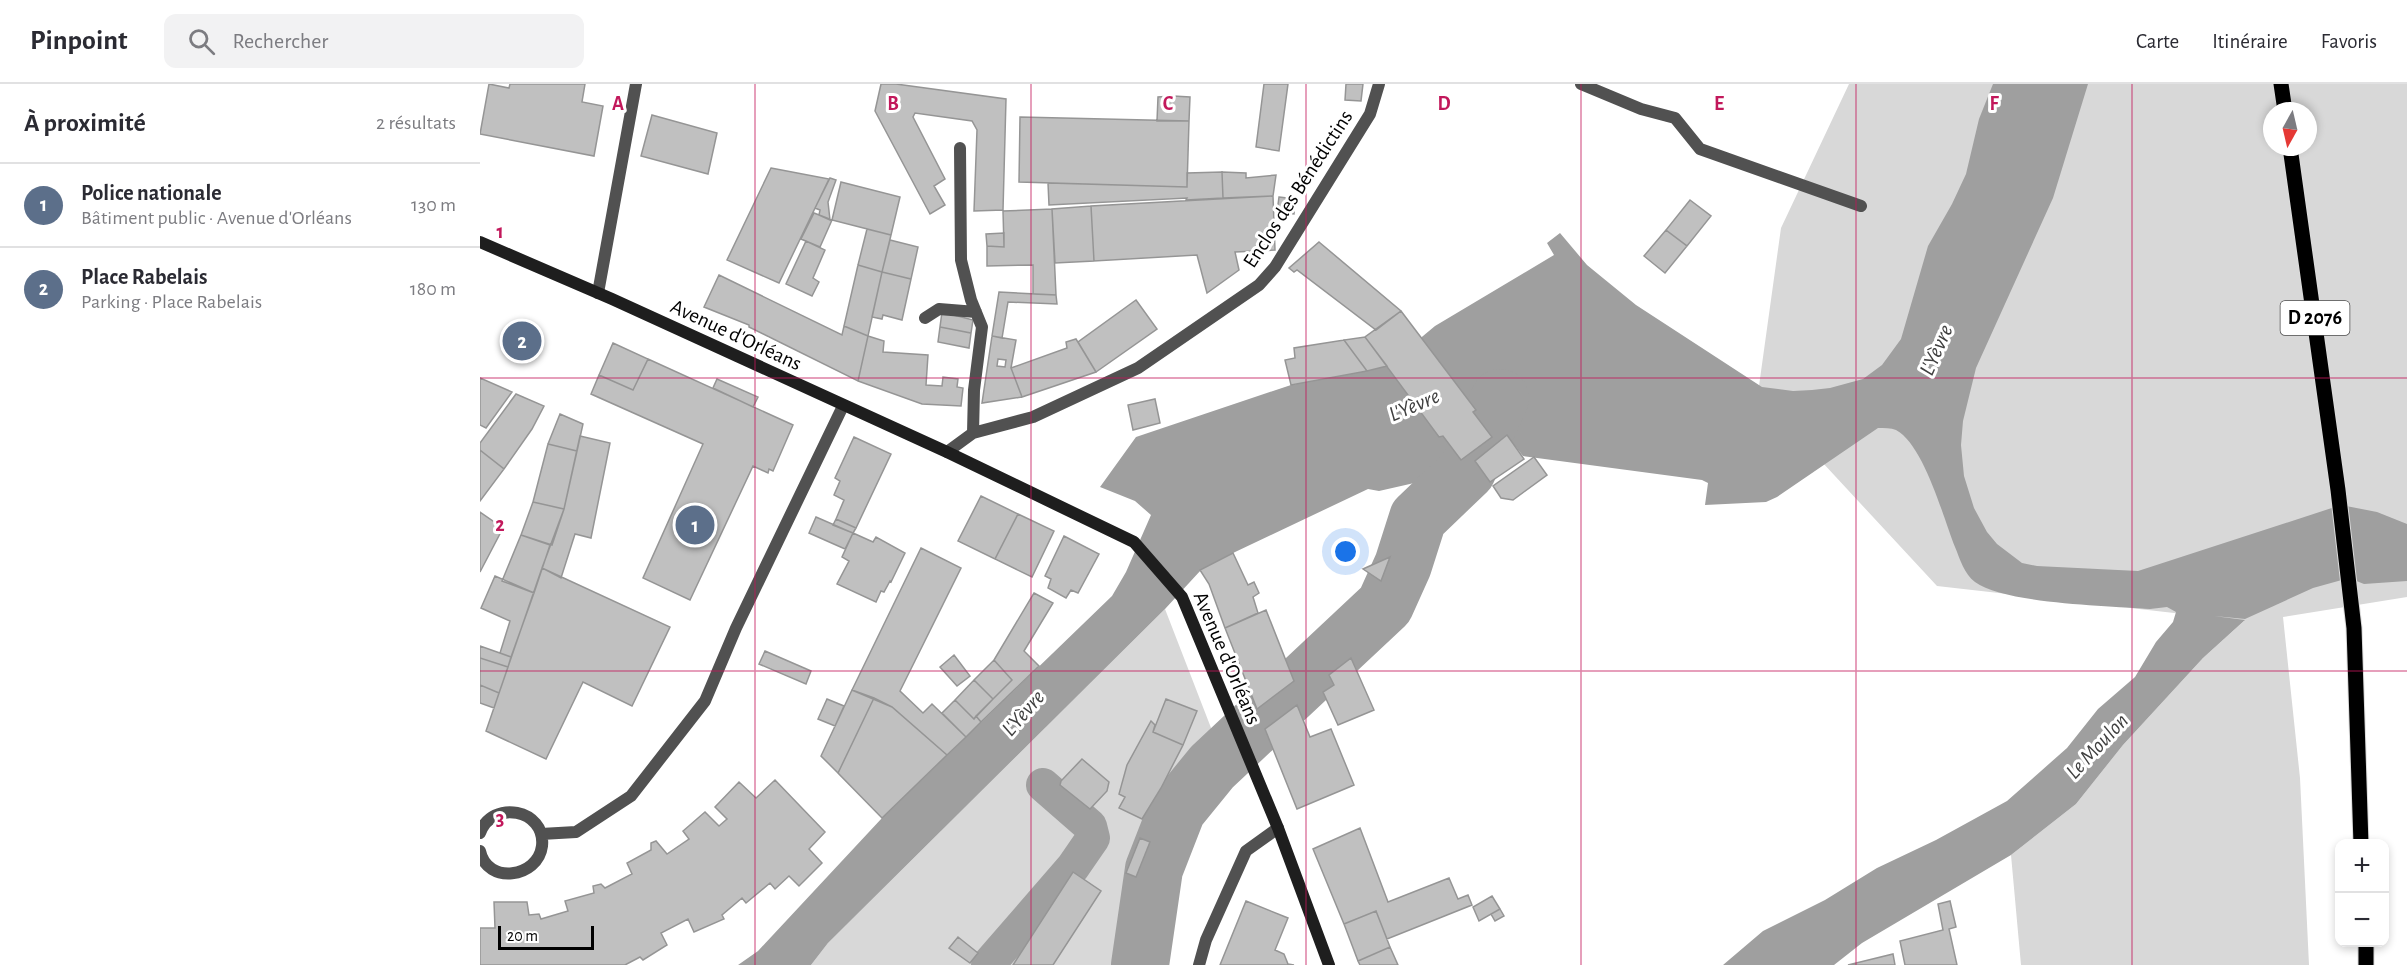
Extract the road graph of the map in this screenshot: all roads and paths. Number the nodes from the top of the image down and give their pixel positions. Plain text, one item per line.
1 (636, 84) edge
2 (1581, 84) edge
3 (2281, 84) edge
4 (1381, 85) edge
5 (2284, 102) edge
6 (960, 148) dead end
7 (2291, 156) edge
8 (1861, 206) dead end
9 (480, 242) edge
10 (598, 293) junction
11 (976, 312) junction
12 (925, 318) dead end
13 (843, 406) junction
14 (973, 432) junction
15 (947, 452) junction
16 (1278, 828) junction
17 (480, 833) edge
18 (541, 834) junction
19 (2361, 839) edge
20 (480, 850) edge
21 (2366, 947) edge
22 (1199, 965) edge
23 (1329, 965) edge
24 (2366, 965) edge

1 - 10 street
2 - 8 street
3 - 5 main road
4 - 14 street, Enclos des Bénédictins
6 - 11 street
7 - 19 main road, D 2076
9 - 10 main road, Avenue d'Orléans
10 - 13 main road, Avenue d'Orléans
11 - 12 street
11 - 14 street
13 - 15 main road, Avenue d'Orléans
13 - 18 street
14 - 15 street, Enclos des Bénédictins
15 - 16 main road, Avenue d'Orléans
16 - 22 street
16 - 23 main road, Avenue d'Orléans
17 - 18 street
18 - 20 street
21 - 24 main road

